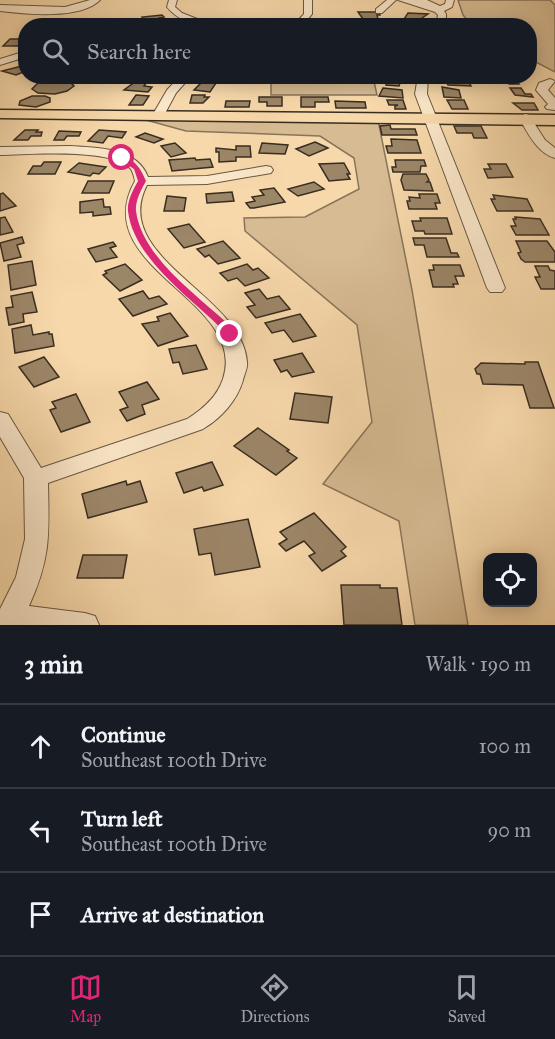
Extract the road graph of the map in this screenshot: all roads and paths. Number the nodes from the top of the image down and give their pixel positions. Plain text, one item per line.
1 (96, 0) edge
2 (173, 0) edge
3 (308, 0) edge
4 (392, 0) edge
5 (402, 0) edge
6 (420, 0) edge
7 (450, 0) edge
8 (0, 8) edge
9 (438, 10) junction
10 (379, 11) dead end
11 (189, 18) edge
12 (305, 18) edge
13 (442, 18) edge
14 (18, 56) edge
15 (0, 62) edge
16 (545, 80) dead end
17 (178, 84) edge
18 (421, 84) edge
19 (553, 113) edge
20 (0, 114) edge
21 (158, 116) junction
22 (429, 117) junction
23 (525, 118) junction
24 (0, 151) edge
25 (555, 154) edge
26 (266, 170) dead end
27 (142, 181) junction
28 (496, 288) dead end
29 (0, 419) edge
30 (36, 478) junction
31 (8, 620) edge
32 (85, 625) edge

1 - 8 street
2 - 11 street
3 - 12 street
4 - 10 street
5 - 9 street
6 - 9 street
7 - 9 street
9 - 13 street
14 - 15 street
16 - 19 street
17 - 21 street
18 - 22 street
19 - 23 main road
20 - 21 main road
21 - 22 main road
22 - 23 main road
22 - 28 street
23 - 25 street
24 - 27 street
26 - 27 street
27 - 30 street
29 - 30 street
30 - 31 street
31 - 32 street

